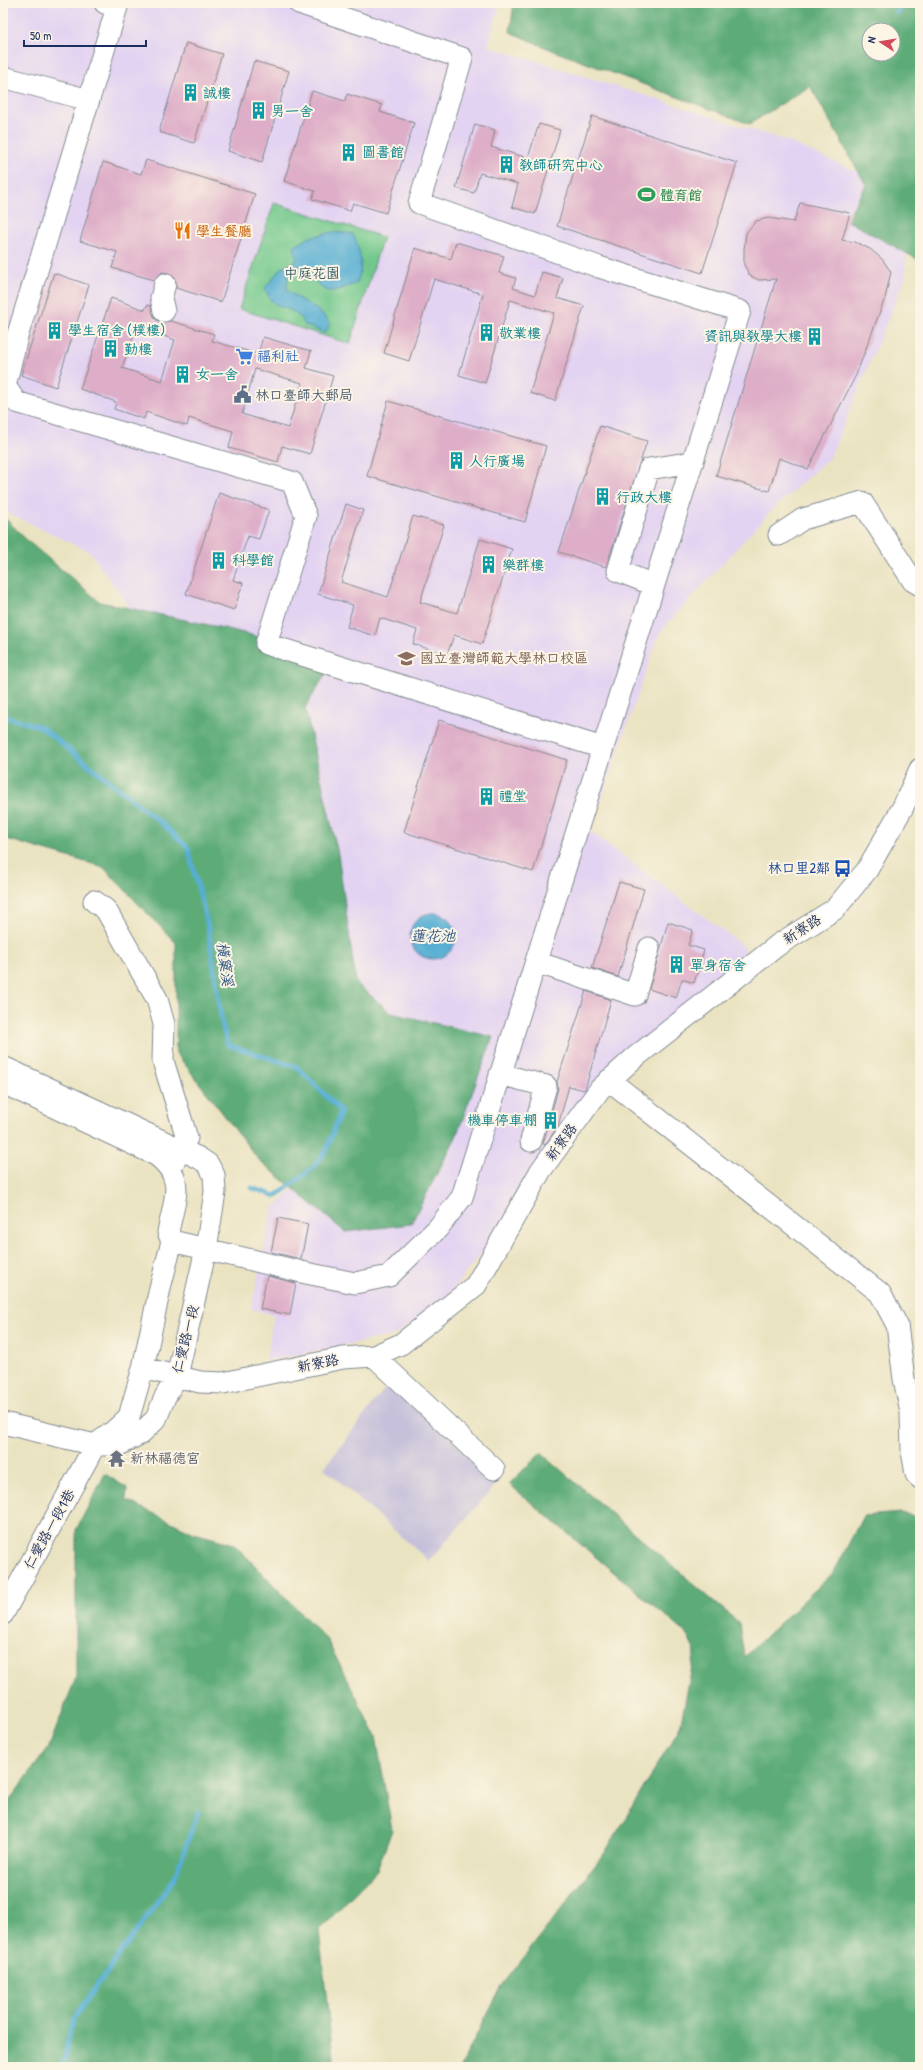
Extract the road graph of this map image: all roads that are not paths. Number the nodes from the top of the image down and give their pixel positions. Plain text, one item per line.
1 (105, 3) edge
2 (299, 3) edge
3 (3, 77) edge
4 (89, 100) junction
5 (165, 284) dead end
6 (164, 311) dead end
7 (10, 336) edge
8 (693, 462) junction
9 (780, 535) dead end
10 (654, 585) junction
11 (920, 585) edge
12 (603, 748) junction
13 (920, 769) edge
14 (94, 902) dead end
15 (649, 948) dead end
16 (536, 962) junction
17 (3, 1067) edge
18 (500, 1074) junction
19 (609, 1080) junction
20 (3, 1083) edge
21 (531, 1141) dead end
22 (182, 1150) junction
23 (170, 1167) junction
24 (172, 1241) junction
25 (206, 1249) junction
26 (374, 1356) junction
27 (143, 1368) junction
28 (177, 1376) junction
29 (3, 1423) edge
30 (95, 1445) junction
31 (494, 1469) dead end
32 (920, 1478) edge
33 (3, 1614) edge

1 - 4 street
2 - 8 street
3 - 4 street
4 - 7 street
5 - 6 street
7 - 12 street
8 - 10 street
8 - 10 street
9 - 11 street
10 - 12 street
12 - 16 street
13 - 19 street, 新寮路
14 - 22 street
15 - 16 street
16 - 18 street
17 - 22 street, 仁愛路一段
18 - 21 street
18 - 25 street
19 - 26 street, 新寮路
19 - 32 street
20 - 23 street
22 - 23 street
22 - 25 street, 仁愛路一段
23 - 24 street
24 - 25 street
24 - 27 street
25 - 28 street, 仁愛路一段
26 - 28 street, 新寮路
26 - 31 street
27 - 28 street, 新寮路
27 - 30 street
28 - 30 street, 仁愛路一段
29 - 30 street, 仁愛路一段
30 - 33 street, 仁愛路一段1巷

